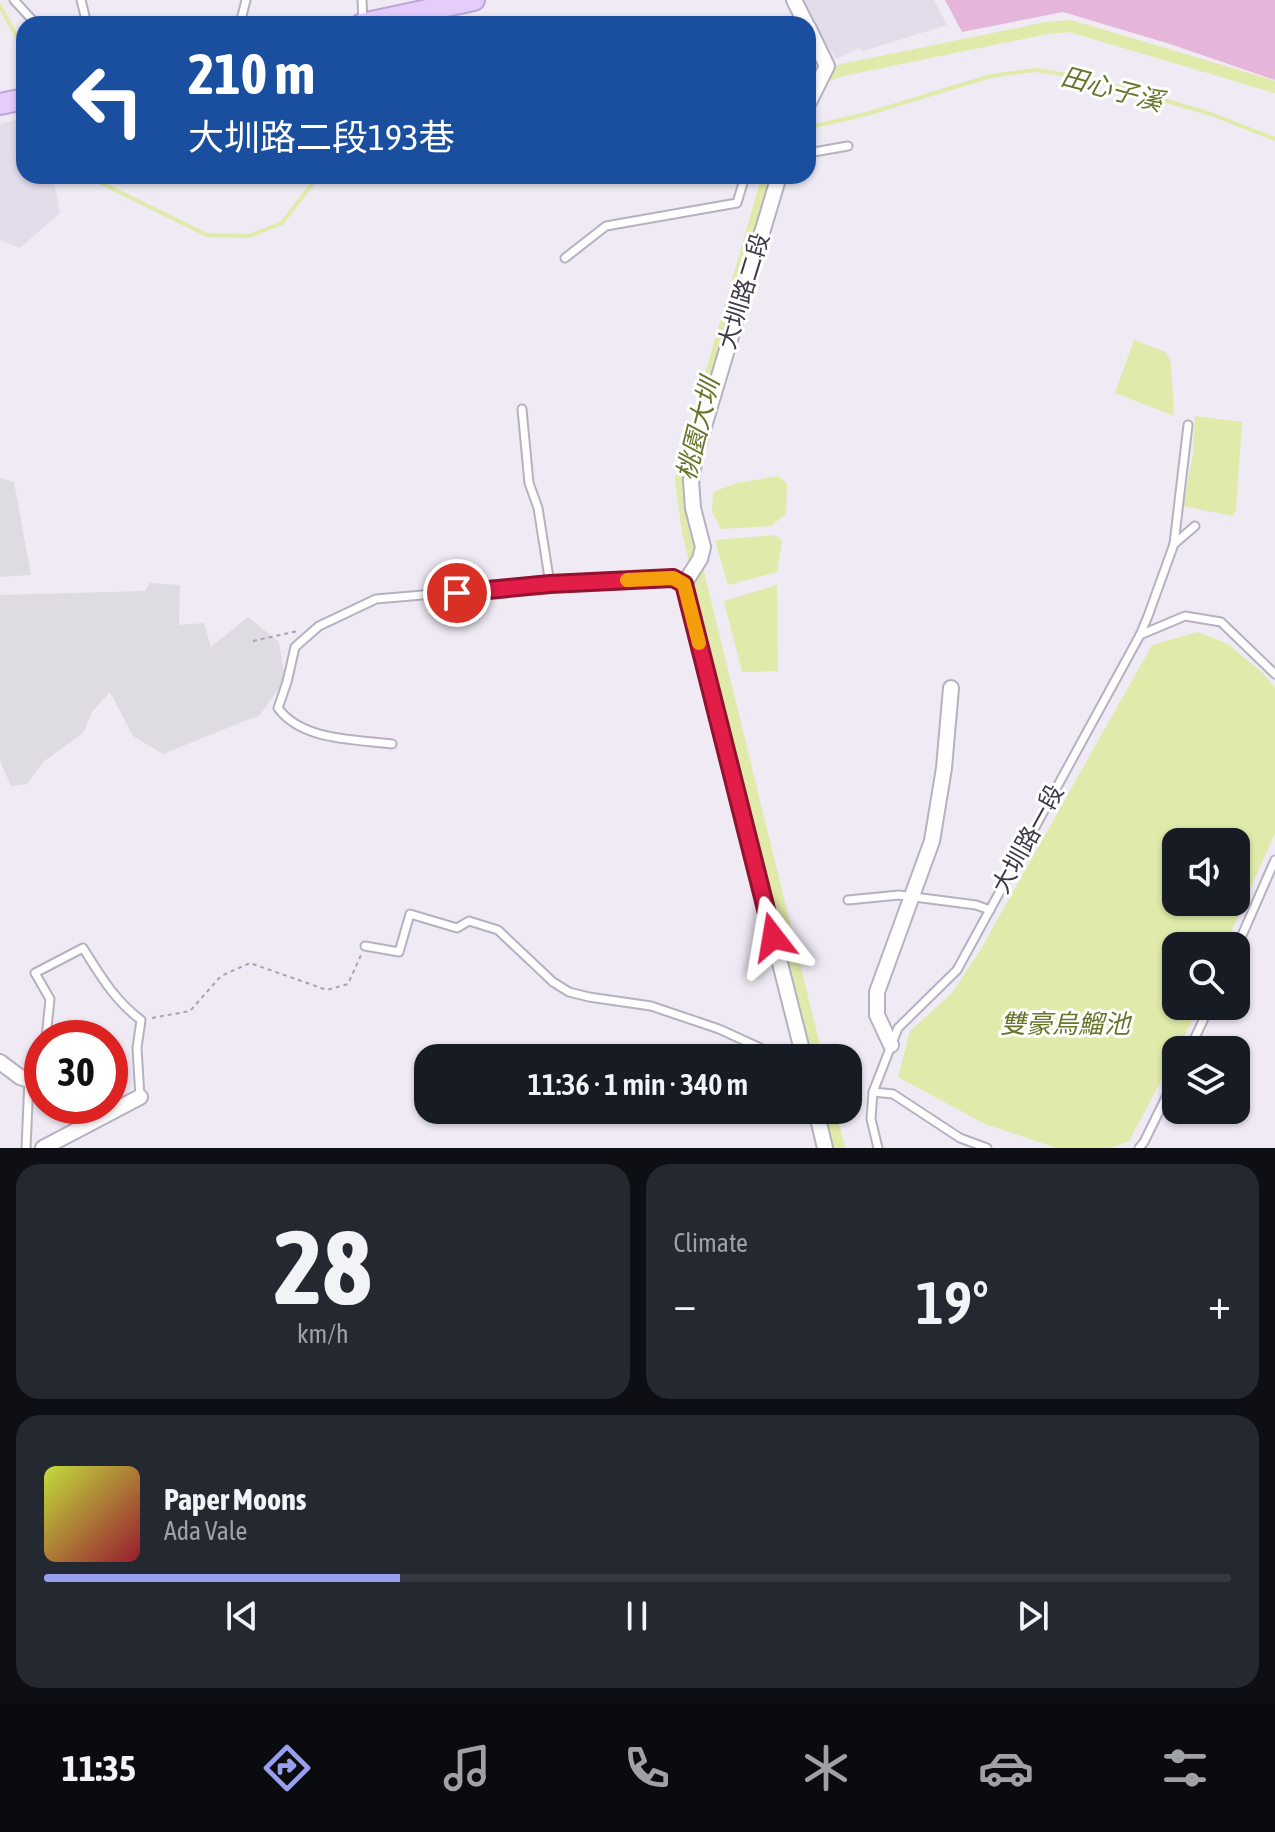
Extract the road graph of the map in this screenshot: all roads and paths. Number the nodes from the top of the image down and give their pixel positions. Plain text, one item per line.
1 (14, 0) edge
2 (474, 0) edge
3 (29, 16) edge
4 (400, 16) edge
5 (816, 44) edge
6 (816, 88) edge
7 (848, 146) dead end
8 (816, 152) edge
9 (743, 184) edge
10 (777, 184) edge
11 (565, 258) dead end
12 (522, 409) dead end
13 (1188, 425) dead end
14 (1195, 526) dead end
15 (1174, 544) junction
16 (550, 584) junction
17 (684, 584) junction
18 (319, 626) junction
19 (1140, 635) junction
20 (253, 641) dead end
21 (1275, 674) edge
22 (951, 688) dead end
23 (392, 744) dead end
24 (1275, 860) edge
25 (913, 896) junction
26 (848, 900) dead end
27 (990, 910) junction
28 (1243, 932) edge
29 (365, 946) joint
30 (48, 1020) edge
31 (141, 1020) junction
32 (752, 1044) edge
33 (801, 1044) edge
34 (891, 1045) junction
35 (0, 1062) edge
36 (24, 1078) edge
37 (873, 1092) junction
38 (140, 1097) joint
39 (1162, 1105) edge
40 (27, 1124) edge
41 (819, 1124) edge
42 (26, 1148) edge
43 (43, 1148) edge
44 (825, 1148) edge
45 (878, 1148) edge
46 (987, 1148) edge
47 (1139, 1148) edge

1 - 3 lane
2 - 4 main road
5 - 6 street
7 - 8 lane
9 - 11 lane
10 - 17 street, 大圳路二段
12 - 16 lane
13 - 15 lane
14 - 15 lane, 大圳路一段
15 - 19 lane, 大圳路一段
16 - 17 lane
16 - 18 lane
17 - 33 street
18 - 20 path
18 - 23 lane
19 - 21 lane
19 - 27 lane, 大圳路一段
22 - 25 street
24 - 28 lane
25 - 26 lane
25 - 27 lane
25 - 34 street
27 - 34 lane, 大圳路一段
29 - 31 path
29 - 32 lane
30 - 31 lane
31 - 38 lane
34 - 37 lane, 大圳路一段
35 - 36 street
37 - 45 lane, 大圳路一段
37 - 46 lane
38 - 43 street
39 - 47 lane
40 - 42 lane
41 - 44 street

